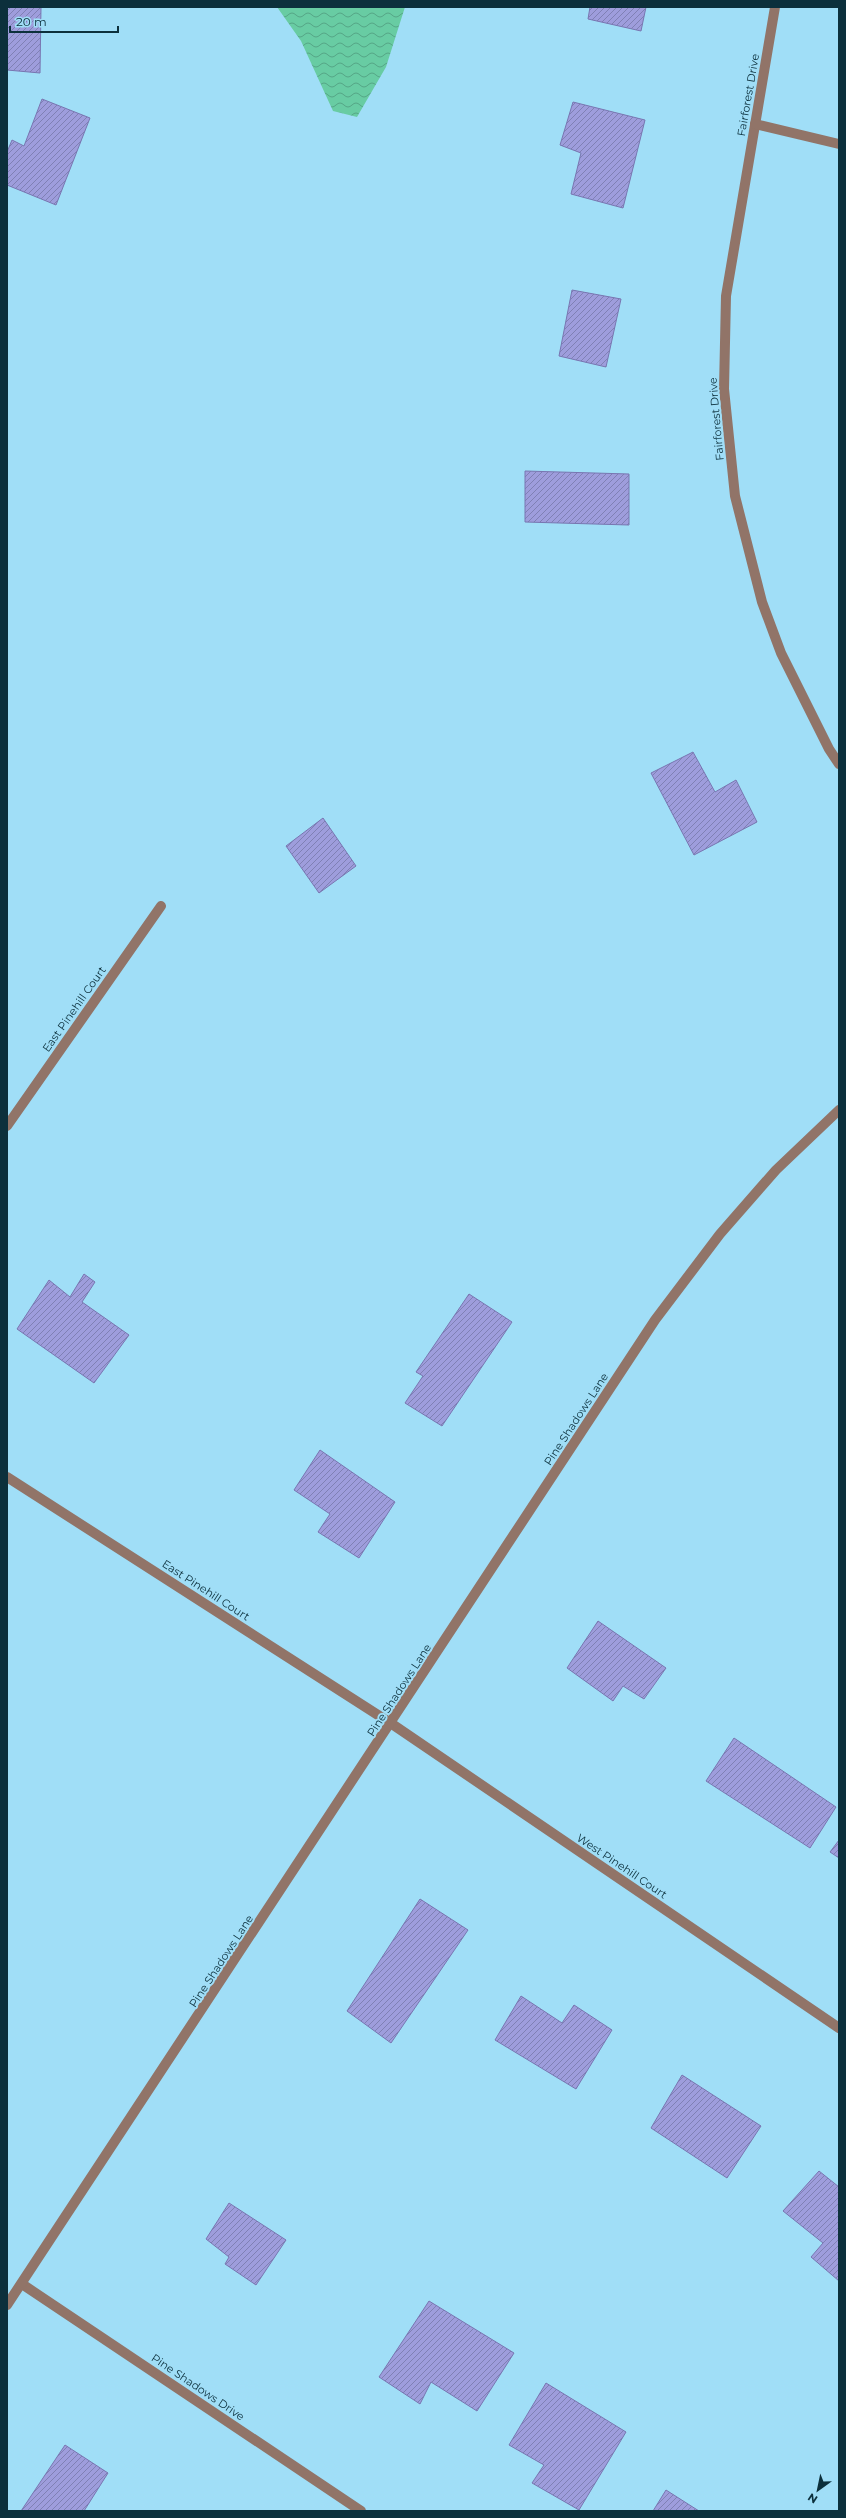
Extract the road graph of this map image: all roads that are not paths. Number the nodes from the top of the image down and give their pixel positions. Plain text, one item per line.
1 (775, 7) edge
2 (755, 124) junction
3 (839, 144) edge
4 (839, 764) edge
5 (161, 906) dead end
6 (839, 1110) edge
7 (7, 1126) edge
8 (7, 1477) edge
9 (392, 1724) junction
10 (839, 2028) edge
11 (22, 2284) junction
12 (7, 2305) edge
13 (361, 2511) edge

1 - 2 street, Fairforest Drive
2 - 3 street
2 - 4 street, Fairforest Drive
5 - 7 street, East Pinehill Court
6 - 9 street, Pine Shadows Lane
8 - 9 street, East Pinehill Court
9 - 10 street, West Pinehill Court
9 - 11 street, Pine Shadows Lane
11 - 12 street, Pine Shadows Lane
11 - 13 street, Pine Shadows Drive

